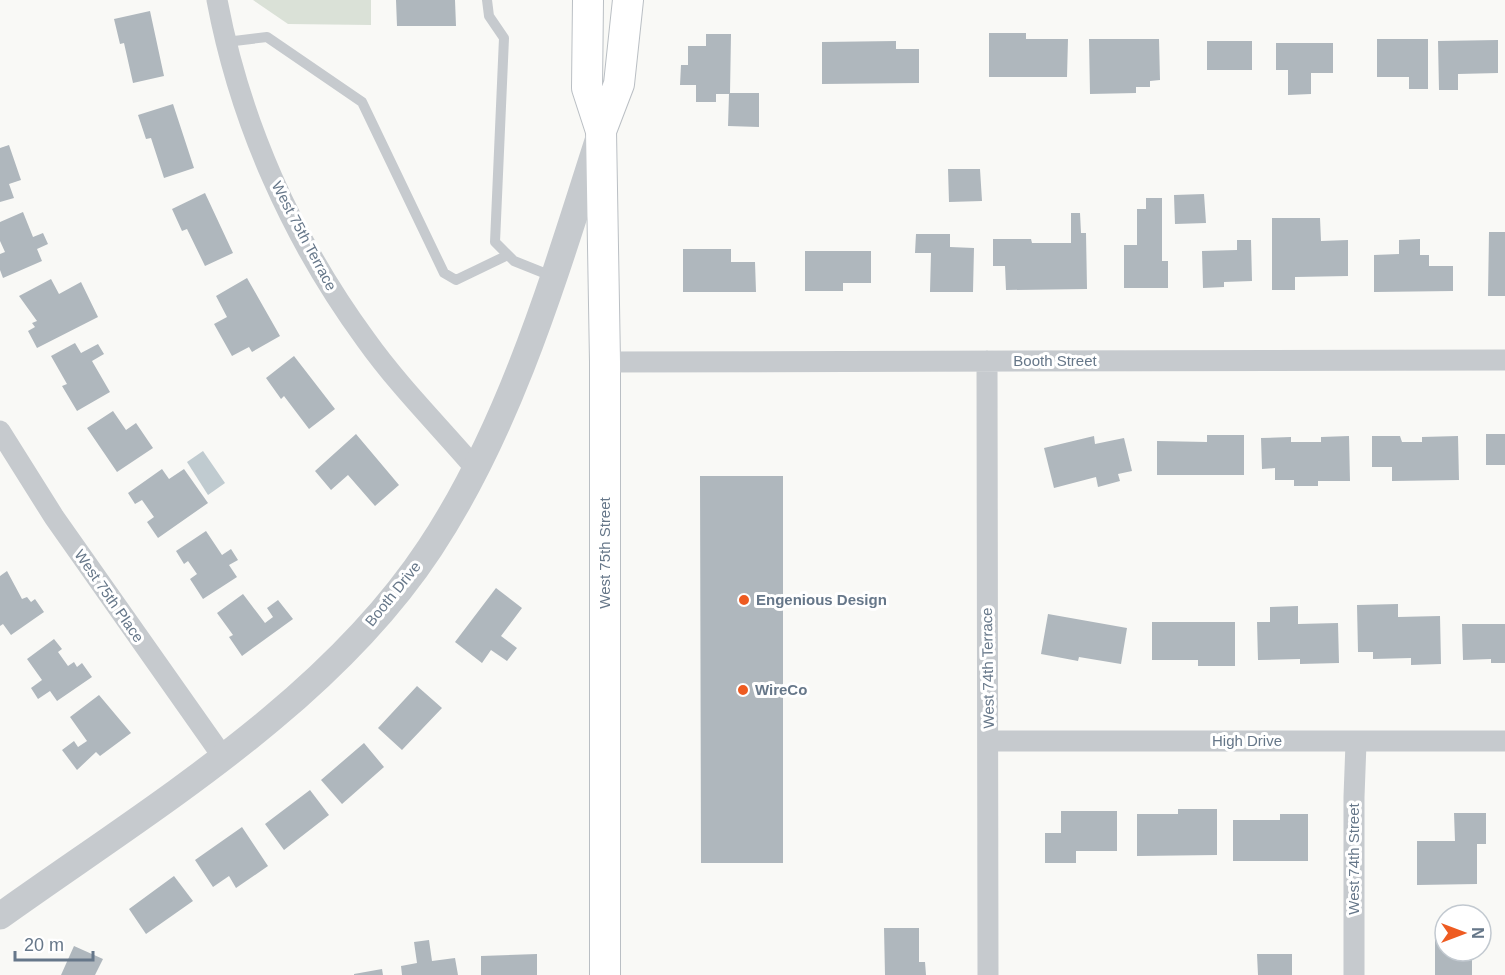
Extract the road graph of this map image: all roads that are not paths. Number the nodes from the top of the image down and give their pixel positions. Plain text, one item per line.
1 (217, 0) edge
2 (488, 0) edge
3 (588, 0) edge
4 (628, 0) edge
5 (226, 42) junction
6 (601, 131) junction
7 (508, 255) junction
8 (555, 277) junction
9 (1505, 360) edge
10 (605, 362) junction
11 (987, 362) junction
12 (0, 431) edge
13 (475, 468) junction
14 (989, 741) junction
15 (1505, 741) edge
16 (1356, 743) junction
17 (222, 757) junction
18 (0, 916) edge
19 (604, 975) edge
20 (988, 975) edge
21 (1354, 975) edge

1 - 5 street, West 75th Terrace
2 - 7 lane
3 - 6 main road, West 75th Street
4 - 6 main road, West 75th Street
5 - 7 lane
5 - 13 street, West 75th Terrace
6 - 8 street, Booth Drive
6 - 10 main road, West 75th Street
7 - 8 lane
8 - 13 street, Booth Drive
9 - 11 street, Booth Street
10 - 11 street, Booth Street
10 - 19 main road, West 75th Street
11 - 14 street, West 74th Terrace
12 - 17 street, West 75th Place
13 - 17 street, Booth Drive
14 - 16 street, High Drive
14 - 20 street, West 74th Terrace
15 - 16 street, High Drive
16 - 21 street, West 74th Street
17 - 18 street, Booth Drive

